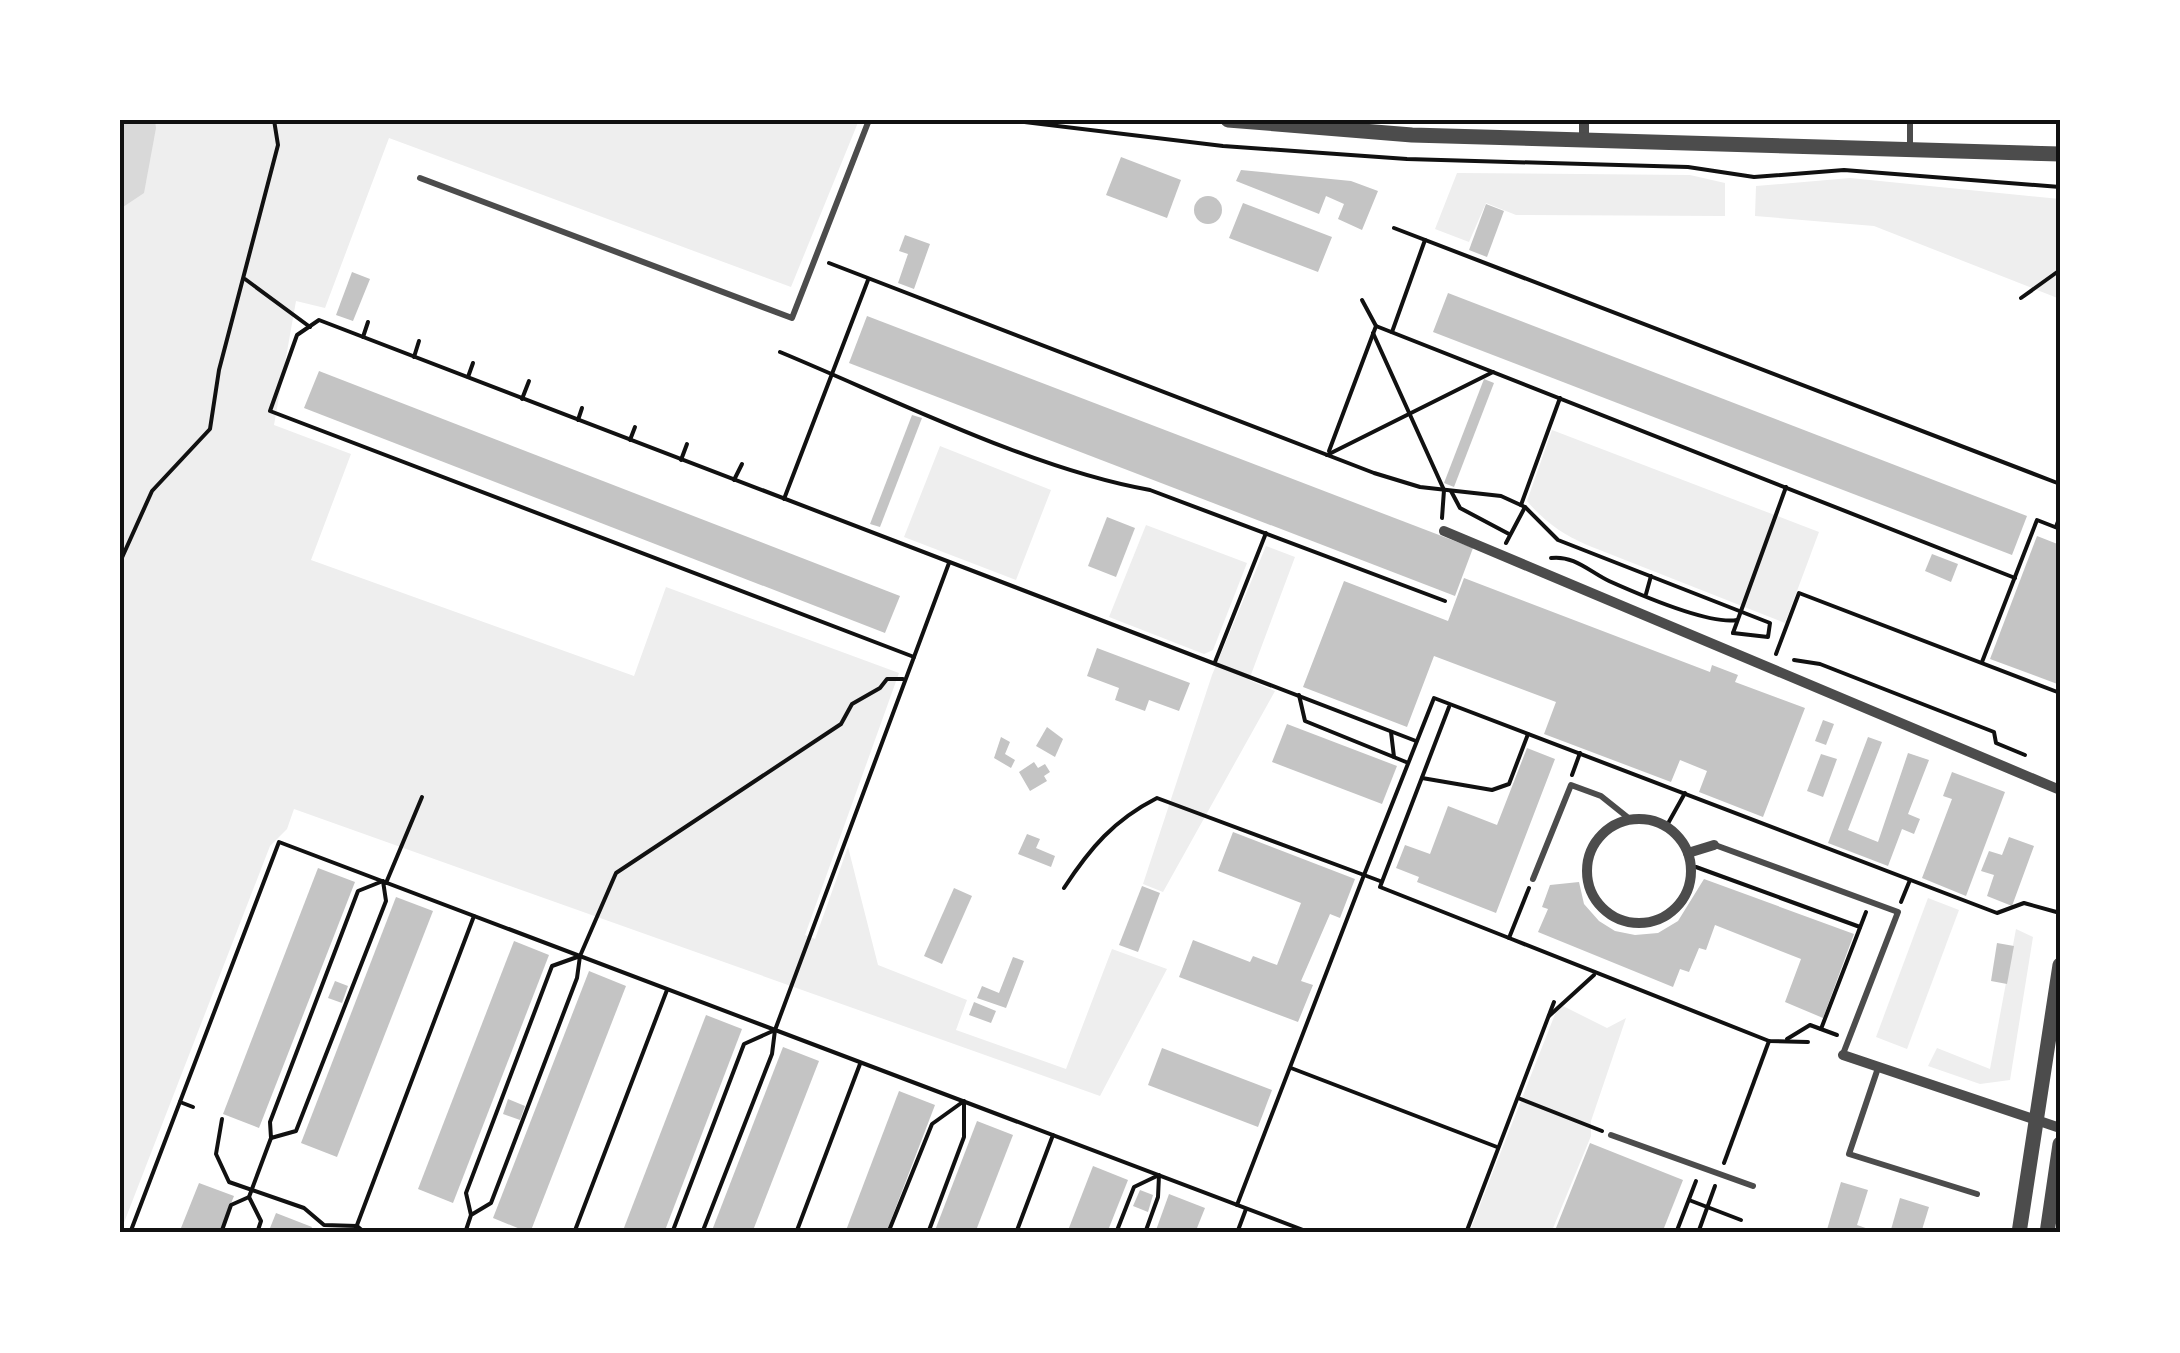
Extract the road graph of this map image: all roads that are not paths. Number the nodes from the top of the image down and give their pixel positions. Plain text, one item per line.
1 (869, 120) edge
2 (1228, 120) edge
3 (1584, 120) edge
4 (1910, 120) edge
5 (1584, 139) junction
6 (1910, 147) junction
7 (2060, 154) edge
8 (420, 178) dead end
9 (1444, 531) dead end
10 (2060, 790) edge
11 (1631, 820) junction
12 (1714, 845) joint
13 (1688, 853) junction
14 (1533, 880) road end
15 (2060, 965) edge
16 (1843, 1055) joint
17 (1878, 1068) junction
18 (2034, 1122) junction
19 (2060, 1128) edge
20 (1611, 1134) road end
21 (2060, 1144) edge
22 (1754, 1186) dead end
23 (1978, 1194) dead end
24 (2020, 1233) edge
25 (2047, 1233) edge

1 - 8 lane
2 - 5 street
3 - 5 street
4 - 6 lane
5 - 6 street
6 - 7 street
9 - 10 street
11 - 13 street
11 - 13 street
11 - 14 lane
12 - 13 street
12 - 16 lane
15 - 18 street
16 - 17 street
17 - 18 street
17 - 23 lane
18 - 19 street
18 - 24 street
20 - 22 lane
21 - 25 street

